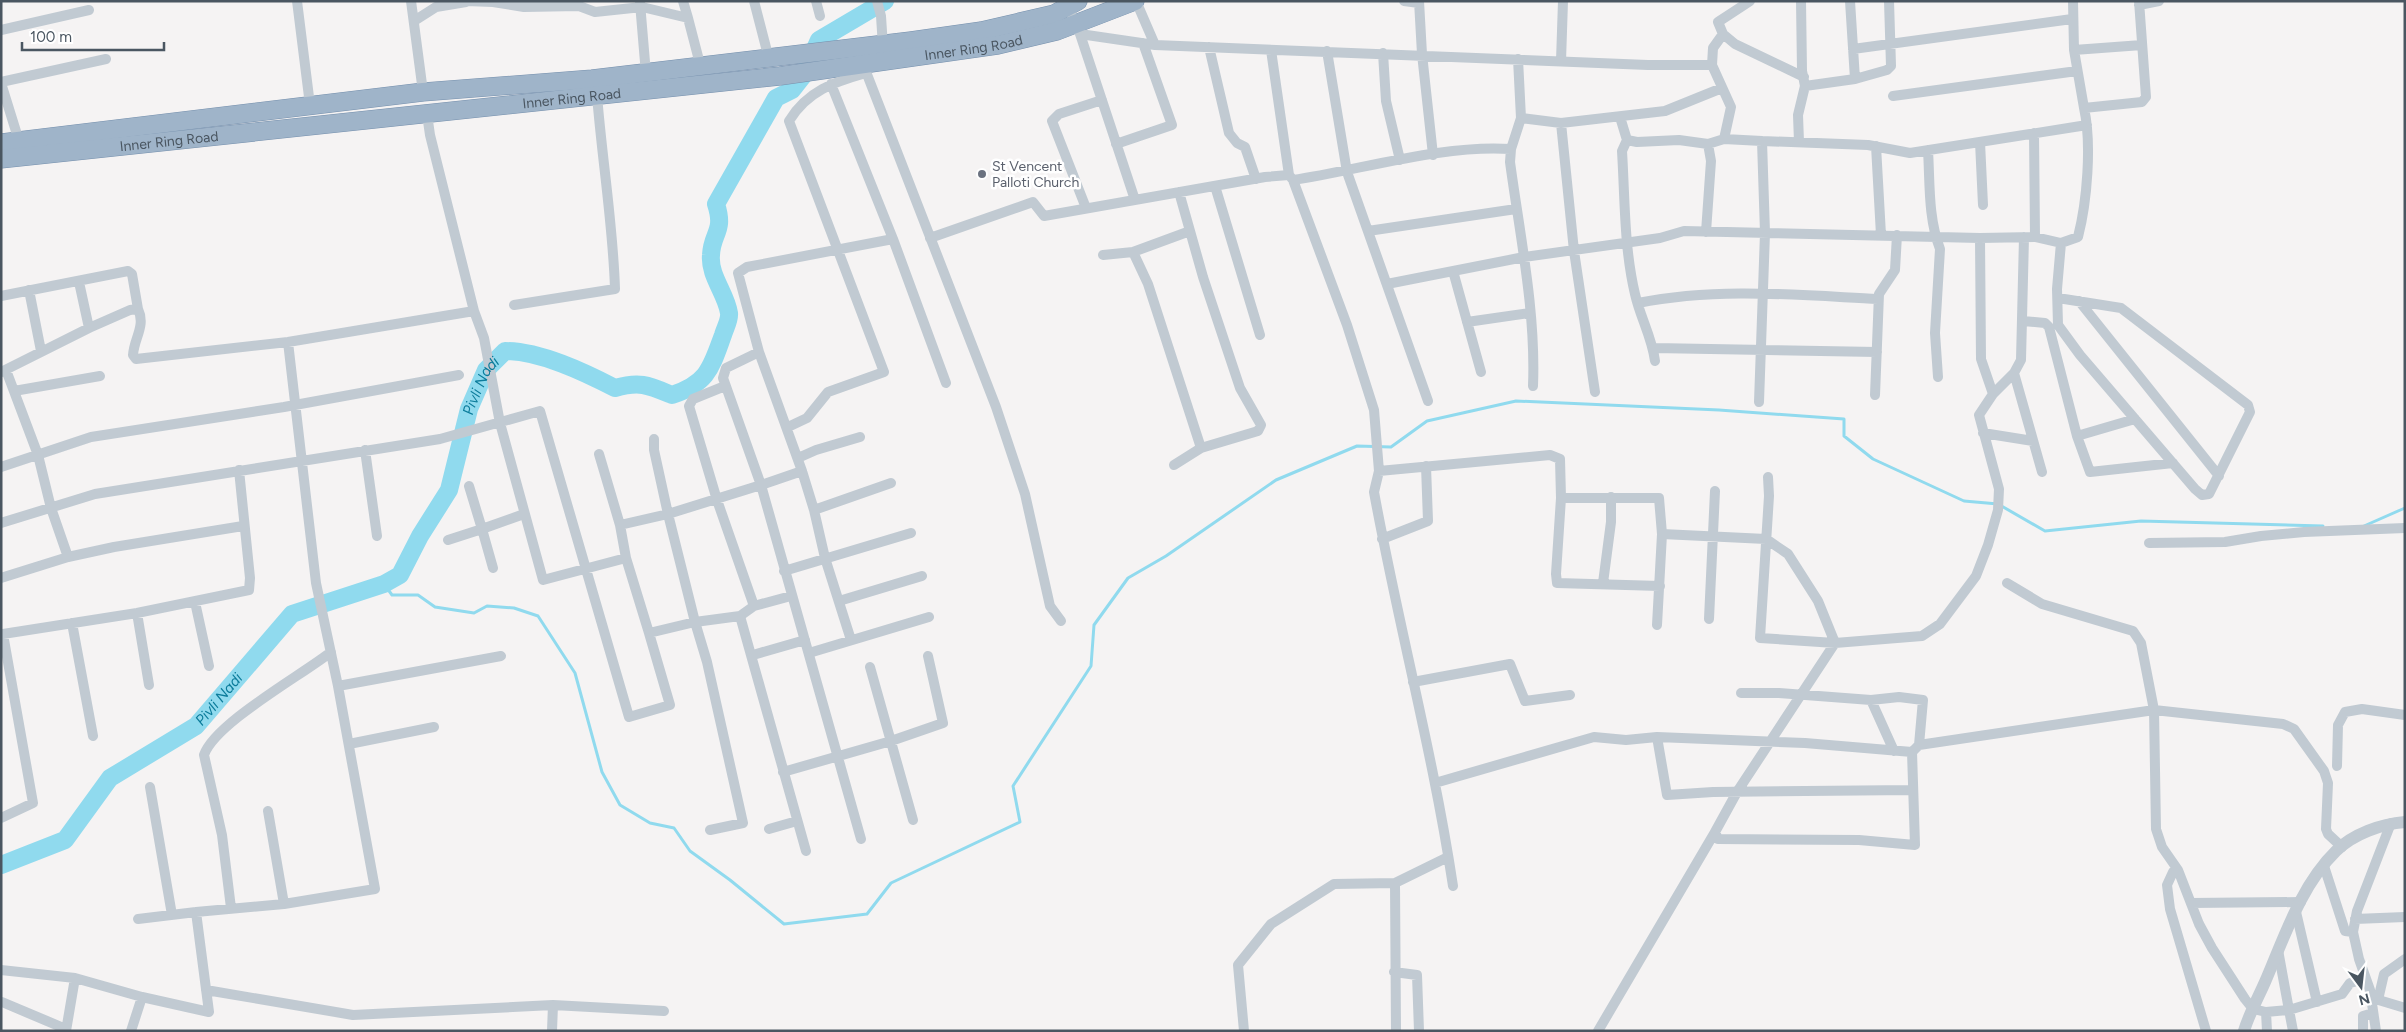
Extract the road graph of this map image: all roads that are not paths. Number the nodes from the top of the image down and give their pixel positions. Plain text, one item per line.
1 (297, 1) edge
2 (411, 1) edge
3 (466, 1) edge
4 (683, 1) edge
5 (754, 1) edge
6 (816, 1) edge
7 (877, 1) edge
8 (1135, 1) edge
9 (1404, 1) edge
10 (1563, 1) edge
11 (1750, 1) edge
12 (1801, 1) edge
13 (1850, 1) edge
14 (1890, 1) edge
15 (2073, 1) edge
16 (2159, 1) edge
17 (1419, 2) edge
18 (1070, 3) edge
19 (2139, 3) edge
20 (516, 4) edge
21 (578, 4) edge
22 (640, 4) edge
23 (89, 10) dead end
24 (820, 16) dead end
25 (688, 18) junction
26 (2072, 19) junction
27 (414, 21) junction
28 (1078, 29) junction
29 (1, 30) edge
30 (1723, 34) junction
31 (1143, 43) junction
32 (1891, 44) junction
33 (1155, 45) junction
34 (2142, 45) junction
35 (1209, 47) junction
36 (1853, 49) junction
37 (1271, 50) junction
38 (2074, 50) junction
39 (1327, 51) junction
40 (884, 53) junction
41 (1383, 53) junction
42 (1422, 54) junction
43 (106, 58) dead end
44 (769, 59) junction
45 (1518, 59) junction
46 (1561, 61) junction
47 (1712, 65) junction
48 (701, 68) junction
49 (865, 69) junction
50 (2077, 71) junction
51 (646, 74) junction
52 (829, 77) junction
53 (1855, 79) junction
54 (1, 82) edge
55 (1805, 82) junction
56 (1722, 88) junction
57 (423, 92) junction
58 (597, 95) junction
59 (1892, 96) dead end
60 (1102, 100) junction
61 (310, 105) junction
62 (2084, 108) junction
63 (427, 114) junction
64 (1620, 117) junction
65 (1521, 118) junction
66 (1561, 123) junction
67 (2087, 125) junction
68 (2034, 133) junction
69 (1724, 139) junction
70 (1627, 140) junction
71 (1762, 141) junction
72 (10, 142) edge
73 (1799, 142) junction
74 (1980, 142) junction
75 (1116, 144) junction
76 (1708, 144) junction
77 (1876, 146) junction
78 (1511, 149) junction
79 (1928, 150) junction
80 (1433, 155) junction
81 (1, 159) edge
82 (1400, 160) junction
83 (1347, 172) junction
84 (1291, 178) junction
85 (1256, 179) junction
86 (1215, 186) junction
87 (1179, 192) junction
88 (1135, 200) junction
89 (1983, 205) dead end
90 (1086, 208) junction
91 (1516, 209) junction
92 (1190, 231) junction
93 (1368, 231) junction
94 (1706, 232) junction
95 (1764, 233) junction
96 (1880, 235) junction
97 (1897, 235) junction
98 (1935, 237) junction
99 (2024, 237) junction
100 (2035, 237) junction
101 (930, 238) junction
102 (1980, 238) junction
103 (893, 240) junction
104 (1627, 243) junction
105 (2061, 243) junction
106 (838, 248) junction
107 (1574, 251) junction
108 (1133, 252) junction
109 (1102, 255) dead end
110 (1524, 257) junction
111 (1453, 271) junction
112 (79, 282) junction
113 (1387, 284) junction
114 (29, 290) junction
115 (1762, 293) junction
116 (1, 296) edge
117 (2058, 298) junction
118 (1878, 299) junction
119 (2080, 301) junction
120 (1638, 303) junction
121 (514, 305) dead end
122 (138, 309) junction
123 (474, 311) junction
124 (1530, 314) junction
125 (2023, 320) junction
126 (1468, 322) junction
127 (2054, 326) junction
128 (89, 328) junction
129 (1260, 335) dead end
130 (288, 342) junction
131 (1654, 348) junction
132 (41, 351) junction
133 (1760, 351) junction
134 (759, 352) junction
135 (1876, 352) junction
136 (1655, 361) dead end
137 (4, 371) edge
138 (1480, 372) dead end
139 (2014, 373) junction
140 (459, 375) dead end
141 (100, 376) dead end
142 (1938, 377) dead end
143 (946, 383) dead end
144 (725, 386) junction
145 (1533, 386) dead end
146 (14, 391) junction
147 (1595, 392) dead end
148 (1992, 394) junction
149 (1875, 395) dead end
150 (1428, 401) dead end
151 (1759, 402) dead end
152 (295, 404) junction
153 (2135, 419) junction
154 (500, 423) junction
155 (788, 427) junction
156 (1983, 433) junction
157 (2077, 436) junction
158 (860, 437) dead end
159 (654, 439) dead end
160 (2033, 440) junction
161 (1201, 448) junction
162 (365, 450) junction
163 (599, 454) dead end
164 (38, 455) junction
165 (798, 458) junction
166 (301, 460) junction
167 (2173, 463) junction
168 (1174, 465) dead end
169 (1426, 466) junction
170 (1, 467) edge
171 (239, 470) junction
172 (802, 471) junction
173 (1379, 471) junction
174 (2042, 472) dead end
175 (2219, 476) junction
176 (1768, 477) dead end
177 (891, 483) dead end
178 (470, 486) dead end
179 (761, 486) junction
180 (1715, 491) dead end
181 (1611, 497) junction
182 (1561, 498) junction
183 (717, 500) junction
184 (51, 508) junction
185 (814, 510) junction
186 (524, 514) junction
187 (668, 514) junction
188 (1, 523) edge
189 (620, 525) junction
190 (243, 526) junction
191 (2405, 528) edge
192 (482, 529) junction
193 (911, 533) dead end
194 (1662, 534) junction
195 (377, 536) dead end
196 (1713, 537) junction
197 (1382, 539) junction
198 (1766, 539) junction
199 (448, 540) dead end
200 (2149, 544) dead end
201 (68, 557) junction
202 (626, 558) junction
203 (825, 558) junction
204 (493, 568) dead end
205 (586, 568) junction
206 (784, 571) junction
207 (922, 576) dead end
208 (1, 578) edge
209 (1604, 583) junction
210 (2007, 583) dead end
211 (1660, 586) junction
212 (791, 596) junction
213 (840, 600) junction
214 (195, 602) junction
215 (754, 606) junction
216 (138, 612) junction
217 (740, 616) junction
218 (929, 617) dead end
219 (1709, 619) dead end
220 (1061, 621) dead end
221 (695, 622) junction
222 (72, 623) junction
223 (1657, 625) dead end
224 (649, 633) junction
225 (2, 634) edge
226 (805, 640) junction
227 (851, 640) junction
228 (1835, 643) junction
229 (331, 652) junction
230 (809, 652) junction
231 (501, 656) dead end
232 (753, 656) junction
233 (928, 656) dead end
234 (209, 666) dead end
235 (870, 667) dead end
236 (1413, 682) junction
237 (149, 685) dead end
238 (338, 686) junction
239 (1741, 693) dead end
240 (1570, 695) dead end
241 (1802, 695) junction
242 (1871, 700) junction
243 (2154, 710) junction
244 (2405, 715) edge
245 (434, 727) dead end
246 (93, 736) dead end
247 (1657, 737) junction
248 (1769, 741) junction
249 (892, 742) junction
250 (349, 744) junction
251 (1915, 748) junction
252 (1894, 751) junction
253 (838, 758) junction
254 (2337, 766) dead end
255 (783, 772) junction
256 (1435, 783) junction
257 (150, 787) dead end
258 (1914, 790) junction
259 (1737, 792) junction
260 (268, 811) dead end
261 (1, 818) edge
262 (913, 820) dead end
263 (797, 821) junction
264 (2400, 824) edge
265 (769, 828) dead end
266 (710, 830) dead end
267 (1715, 832) junction
268 (861, 839) dead end
269 (2342, 847) junction
270 (806, 851) dead end
271 (1448, 857) junction
272 (2324, 866) junction
273 (2178, 870) junction
274 (1395, 883) junction
275 (1453, 886) dead end
276 (2191, 903) junction
277 (284, 904) junction
278 (2299, 907) junction
279 (231, 908) junction
280 (196, 912) junction
281 (172, 915) junction
282 (2405, 917) edge
283 (138, 919) dead end
284 (2356, 919) junction
285 (2354, 932) junction
286 (2278, 950) junction
287 (2405, 958) edge
288 (1, 970) edge
289 (1394, 972) junction
290 (75, 978) junction
291 (2366, 979) junction
292 (206, 990) junction
293 (142, 997) junction
294 (2375, 999) junction
295 (2, 1002) edge
296 (2317, 1002) junction
297 (553, 1005) junction
298 (2405, 1008) edge
299 (2260, 1010) junction
300 (2289, 1010) junction
301 (664, 1011) dead end
302 (2373, 1013) junction
303 (66, 1030) edge
304 (131, 1031) edge
305 (552, 1031) edge
306 (1244, 1031) edge
307 (1396, 1031) edge
308 (1419, 1031) edge
309 (1598, 1031) edge
310 (2206, 1031) edge
311 (2244, 1031) edge
312 (2267, 1031) edge
313 (2292, 1031) edge
314 (2363, 1031) edge
315 (2376, 1031) edge

1 - 61 street
2 - 27 street
3 - 20 street
3 - 27 street
4 - 25 street
5 - 44 street
6 - 24 street
7 - 40 street
8 - 28 highway, Inner Ring Road
8 - 33 street
9 - 17 street
10 - 46 street
11 - 30 street
12 - 55 street
13 - 36 street
14 - 32 street
15 - 26 street
16 - 19 street
17 - 42 street
18 - 28 street
18 - 40 highway, Inner Ring Road
19 - 34 street
20 - 21 street
21 - 22 street
22 - 25 street
22 - 51 street
23 - 29 street
25 - 48 street
26 - 32 street
26 - 38 street
27 - 57 street
28 - 31 street
28 - 40 highway, Inner Ring Road
28 - 60 street
30 - 47 street
30 - 55 street
31 - 33 street
31 - 75 street
32 - 36 street
32 - 53 street
33 - 35 street
34 - 38 street
34 - 62 street
35 - 37 street
35 - 85 street
36 - 53 street
37 - 39 street
37 - 84 street
38 - 50 street
39 - 41 street
39 - 83 street
40 - 44 highway, Inner Ring Road
40 - 49 highway, Inner Ring Road
41 - 42 street
41 - 82 street
42 - 45 street
42 - 80 street
43 - 54 street
44 - 48 highway, Inner Ring Road
45 - 46 street
45 - 65 street
46 - 47 street
47 - 56 street
48 - 51 highway, Inner Ring Road
49 - 52 highway, Inner Ring Road
49 - 101 street
50 - 59 street
50 - 62 street
51 - 57 highway, Inner Ring Road
52 - 58 highway, Inner Ring Road
52 - 103 street
52 - 106 street
53 - 55 street
54 - 72 street
55 - 73 street
56 - 64 street
56 - 69 street
57 - 61 highway, Inner Ring Road
58 - 63 highway, Inner Ring Road
58 - 121 street
60 - 75 street
60 - 90 street
61 - 72 highway, Inner Ring Road
62 - 67 street
63 - 81 highway, Inner Ring Road
63 - 123 street
64 - 66 street
64 - 70 street
65 - 66 street
65 - 78 street
66 - 107 street
67 - 68 street
67 - 105 street
68 - 74 street
68 - 100 street
69 - 71 street
69 - 76 street
70 - 76 street
70 - 104 street
71 - 73 street
71 - 95 street
73 - 77 street
74 - 79 street
74 - 89 street
75 - 88 street
76 - 94 street
77 - 79 street
77 - 96 street
78 - 80 street
78 - 91 street
79 - 98 street
80 - 82 street
82 - 83 street
83 - 84 street
83 - 93 street
84 - 85 street
84 - 173 street
85 - 86 street
86 - 87 street
86 - 129 street
87 - 88 street
87 - 92 street
88 - 90 street
90 - 101 street
91 - 93 street
91 - 110 street
92 - 108 street
92 - 161 street
93 - 113 street
94 - 95 street
94 - 104 street
95 - 96 street
95 - 115 street
96 - 97 street
97 - 98 street
97 - 118 street
98 - 102 street
98 - 142 street
99 - 100 street
99 - 102 street
99 - 125 street
100 - 105 street
101 - 220 street
102 - 148 street
103 - 106 street
103 - 143 street
104 - 107 street
104 - 120 street
105 - 117 street
106 - 134 street
106 - 155 street
107 - 110 street
107 - 147 street
108 - 109 street
108 - 161 street
110 - 111 street
110 - 124 street
111 - 113 street
111 - 126 street
112 - 114 street
112 - 122 street
112 - 128 street
113 - 150 street
114 - 116 street
114 - 132 street
115 - 118 street
115 - 120 street
115 - 133 street
117 - 119 street
117 - 127 street
118 - 135 street
119 - 175 street
119 - 175 street
120 - 131 street
122 - 128 street
122 - 130 street
123 - 130 street
123 - 154 street
124 - 126 street
124 - 145 street
125 - 127 street
125 - 139 street
126 - 138 street
127 - 153 street
127 - 157 street
128 - 132 street
130 - 152 street
131 - 133 street
131 - 136 street
132 - 137 street
133 - 135 street
133 - 151 street
134 - 144 street
134 - 155 street
135 - 149 street
137 - 146 street
139 - 148 street
139 - 160 street
140 - 152 street
141 - 146 street
144 - 179 street
144 - 183 street
146 - 164 street
148 - 156 street
152 - 164 street
152 - 166 street
153 - 157 street
153 - 167 street
154 - 162 street
154 - 186 street
154 - 205 street
155 - 165 street
156 - 160 street
156 - 228 street
157 - 167 street
158 - 165 street
159 - 187 street
160 - 174 street
161 - 168 street
162 - 166 street
162 - 195 street
163 - 189 street
164 - 170 street
164 - 184 street
165 - 172 street
166 - 171 street
166 - 229 street
167 - 175 street
169 - 173 street
169 - 182 street
169 - 197 street
171 - 184 street
171 - 190 street
172 - 179 street
172 - 185 street
173 - 197 street
176 - 198 street
177 - 185 street
178 - 192 street
179 - 183 street
179 - 206 street
180 - 196 street
181 - 182 street
181 - 194 street
181 - 209 street
182 - 209 street
183 - 187 street
183 - 215 street
184 - 188 street
184 - 201 street
185 - 203 street
186 - 192 street
186 - 205 street
187 - 189 street
187 - 221 street
189 - 202 street
190 - 201 street
190 - 214 street
191 - 200 street
192 - 199 street
192 - 204 street
193 - 203 street
194 - 196 street
194 - 211 street
196 - 198 street
196 - 219 street
197 - 236 street
198 - 228 street
198 - 228 street
201 - 208 street
202 - 205 street
202 - 224 street
203 - 206 street
203 - 213 street
205 - 224 street
206 - 212 street
207 - 213 street
209 - 211 street
210 - 243 street
211 - 223 street
212 - 215 street
212 - 226 street
213 - 227 street
214 - 216 street
214 - 234 street
215 - 217 street
216 - 222 street
216 - 237 street
217 - 221 street
217 - 232 street
218 - 227 street
221 - 224 street
221 - 266 street
222 - 225 street
222 - 246 street
225 - 261 street
226 - 230 street
226 - 232 street
227 - 230 street
228 - 241 street
229 - 238 street
229 - 279 street
230 - 253 street
231 - 238 street
232 - 255 street
233 - 249 street
235 - 249 street
236 - 240 street
236 - 256 street
238 - 250 street
239 - 241 street
241 - 242 street
241 - 248 street
242 - 251 street
242 - 252 street
243 - 251 street
243 - 269 street
243 - 273 street
244 - 254 street
245 - 250 street
247 - 248 street
247 - 256 street
247 - 259 street
248 - 252 street
248 - 259 street
249 - 253 street
249 - 262 street
250 - 277 street
251 - 252 street
251 - 258 street
253 - 255 street
253 - 268 street
255 - 263 street
256 - 271 street
257 - 281 street
258 - 259 street
258 - 267 street
259 - 267 street
260 - 277 street
263 - 265 street
263 - 270 street
264 - 269 street
264 - 284 street
267 - 309 street
269 - 272 street
271 - 274 street
271 - 275 street
272 - 278 street
272 - 285 street
273 - 276 street
273 - 310 street
274 - 289 street
274 - 306 street
276 - 278 street
276 - 299 street
277 - 279 street
278 - 286 street
278 - 296 street
279 - 280 street
280 - 281 street
280 - 292 street
281 - 283 street
282 - 284 street
284 - 285 street
285 - 291 street
286 - 299 street
286 - 300 street
287 - 294 street
288 - 290 street
289 - 307 street
289 - 308 street
290 - 293 street
290 - 303 street
291 - 294 street
291 - 296 street
292 - 293 street
292 - 297 street
293 - 304 street
294 - 298 street
294 - 302 street
295 - 303 street
296 - 300 street
297 - 301 street
297 - 305 street
299 - 300 street
299 - 311 street
299 - 312 street
300 - 313 street
302 - 314 street
302 - 315 street

